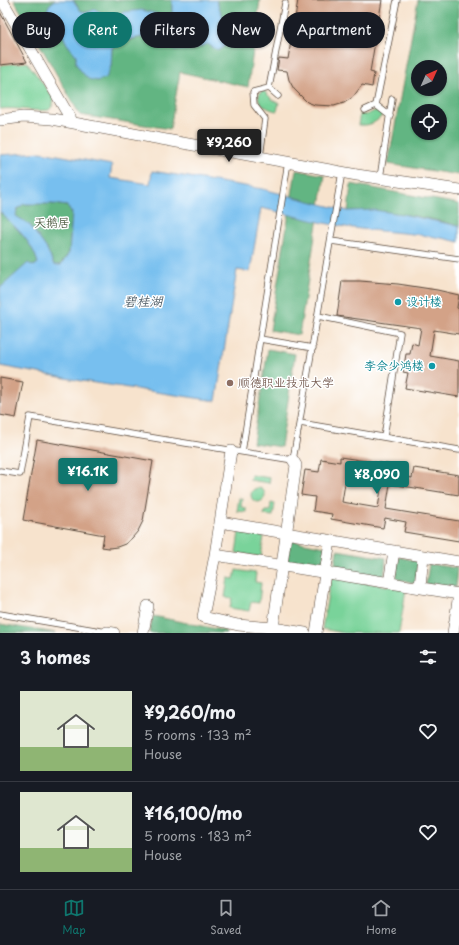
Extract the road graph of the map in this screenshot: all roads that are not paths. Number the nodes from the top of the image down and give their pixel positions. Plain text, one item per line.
1 (2, 0) edge
2 (397, 0) edge
3 (285, 3) dead end
4 (269, 88) junction
5 (278, 96) dead end
6 (392, 99) dead end
7 (376, 105) junction
8 (366, 110) dead end
9 (390, 116) junction
10 (0, 120) edge
11 (73, 123) junction
12 (260, 157) junction
13 (288, 162) junction
14 (342, 172) junction
15 (380, 178) junction
16 (459, 190) edge
17 (331, 241) junction
18 (459, 259) edge
19 (318, 316) junction
20 (260, 339) junction
21 (312, 348) junction
22 (300, 423) junction
23 (384, 437) junction
24 (459, 450) edge
25 (236, 451) junction
26 (293, 460) junction
27 (0, 471) edge
28 (220, 522) junction
29 (287, 534) junction
30 (330, 541) junction
31 (394, 551) junction
32 (215, 556) junction
33 (423, 556) junction
34 (459, 562) edge
35 (282, 566) junction
36 (325, 573) junction
37 (389, 583) junction
38 (420, 587) junction
39 (148, 606) dead end
40 (0, 614) edge
41 (273, 628) junction
42 (237, 629) edge
43 (109, 632) edge
44 (143, 633) edge
45 (305, 633) edge
46 (316, 633) edge
47 (453, 633) edge

1 - 11 street
2 - 7 lane
3 - 4 lane
4 - 5 lane
4 - 12 lane
6 - 9 lane
7 - 8 lane
7 - 9 lane
9 - 15 lane
10 - 11 street
11 - 12 street
12 - 13 street
13 - 14 street
13 - 20 lane
14 - 15 street
14 - 17 lane
15 - 16 street
17 - 18 lane
17 - 19 lane
19 - 21 lane
19 - 23 lane
20 - 21 lane
20 - 25 lane
21 - 22 lane
22 - 23 lane
22 - 26 lane
23 - 24 lane
25 - 26 lane
25 - 27 lane
25 - 28 street
26 - 29 street
28 - 29 street
28 - 32 street
29 - 30 street
29 - 35 street
30 - 31 street
30 - 36 street
31 - 33 street
31 - 37 street
32 - 35 street
32 - 42 street
33 - 34 street
33 - 38 street
35 - 36 street
35 - 41 street
36 - 37 street
36 - 46 street
37 - 38 street
38 - 47 street
39 - 44 street
40 - 43 lane
41 - 42 street
41 - 45 street

